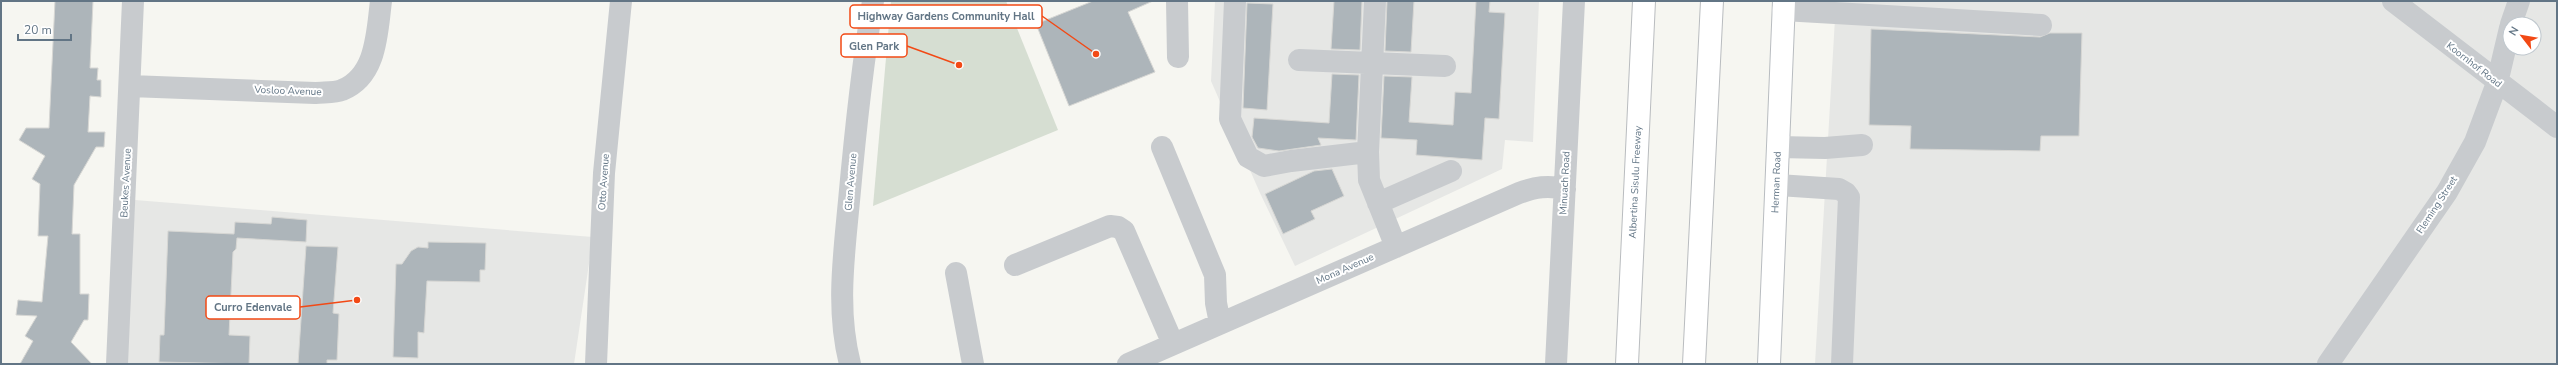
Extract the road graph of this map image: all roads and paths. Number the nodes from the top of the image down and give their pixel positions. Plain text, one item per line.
1 (133, 1) edge
2 (381, 1) edge
3 (622, 1) edge
4 (872, 1) edge
5 (1177, 1) edge
6 (1235, 1) edge
7 (1375, 1) edge
8 (1574, 1) edge
9 (1644, 1) edge
10 (1712, 1) edge
11 (2393, 1) edge
12 (2519, 1) edge
13 (1784, 6) edge
14 (2514, 16) edge
15 (2041, 24) dead end
16 (2503, 56) edge
17 (1178, 57) dead end
18 (1299, 60) dead end
19 (1372, 62) junction
20 (1445, 66) dead end
21 (2497, 83) junction
22 (130, 86) junction
23 (2557, 127) edge
24 (1862, 145) dead end
25 (1162, 147) dead end
26 (1778, 147) junction
27 (1368, 152) junction
28 (1451, 171) dead end
29 (1778, 185) junction
30 (1565, 189) junction
31 (1378, 203) junction
32 (1396, 247) junction
33 (1015, 265) dead end
34 (956, 273) dead end
35 (1220, 324) junction
36 (1173, 344) junction
37 (117, 364) edge
38 (596, 364) edge
39 (850, 364) edge
40 (973, 364) edge
41 (1128, 364) edge
42 (1556, 364) edge
43 (1627, 364) edge
44 (1694, 364) edge
45 (1769, 364) edge
46 (1842, 364) edge
47 (2328, 364) edge

1 - 22 street, Beukes Avenue
2 - 22 street, Vosloo Avenue
3 - 38 street, Otto Avenue
4 - 39 street, Glen Avenue
5 - 17 street
6 - 27 street
7 - 19 street
8 - 30 street, Minuach Road
9 - 43 main road, Albertina Sisulu Freeway
10 - 44 main road
11 - 21 street, Koornhof Road
12 - 14 street
13 - 15 street
13 - 26 main road, Herman Road
16 - 21 street, Fleming Street
18 - 19 street
19 - 20 street
19 - 27 street
21 - 23 street, Koornhof Road
21 - 47 street, Fleming Street
22 - 37 street, Beukes Avenue
24 - 26 street
25 - 35 street
26 - 29 main road, Herman Road
27 - 31 street
28 - 31 street
29 - 45 main road, Herman Road
29 - 46 street
30 - 32 street, Mona Avenue
30 - 42 street, Minuach Road
31 - 32 street
32 - 35 street, Mona Avenue
33 - 36 street
34 - 40 street
35 - 36 street, Mona Avenue
36 - 41 street, Mona Avenue

